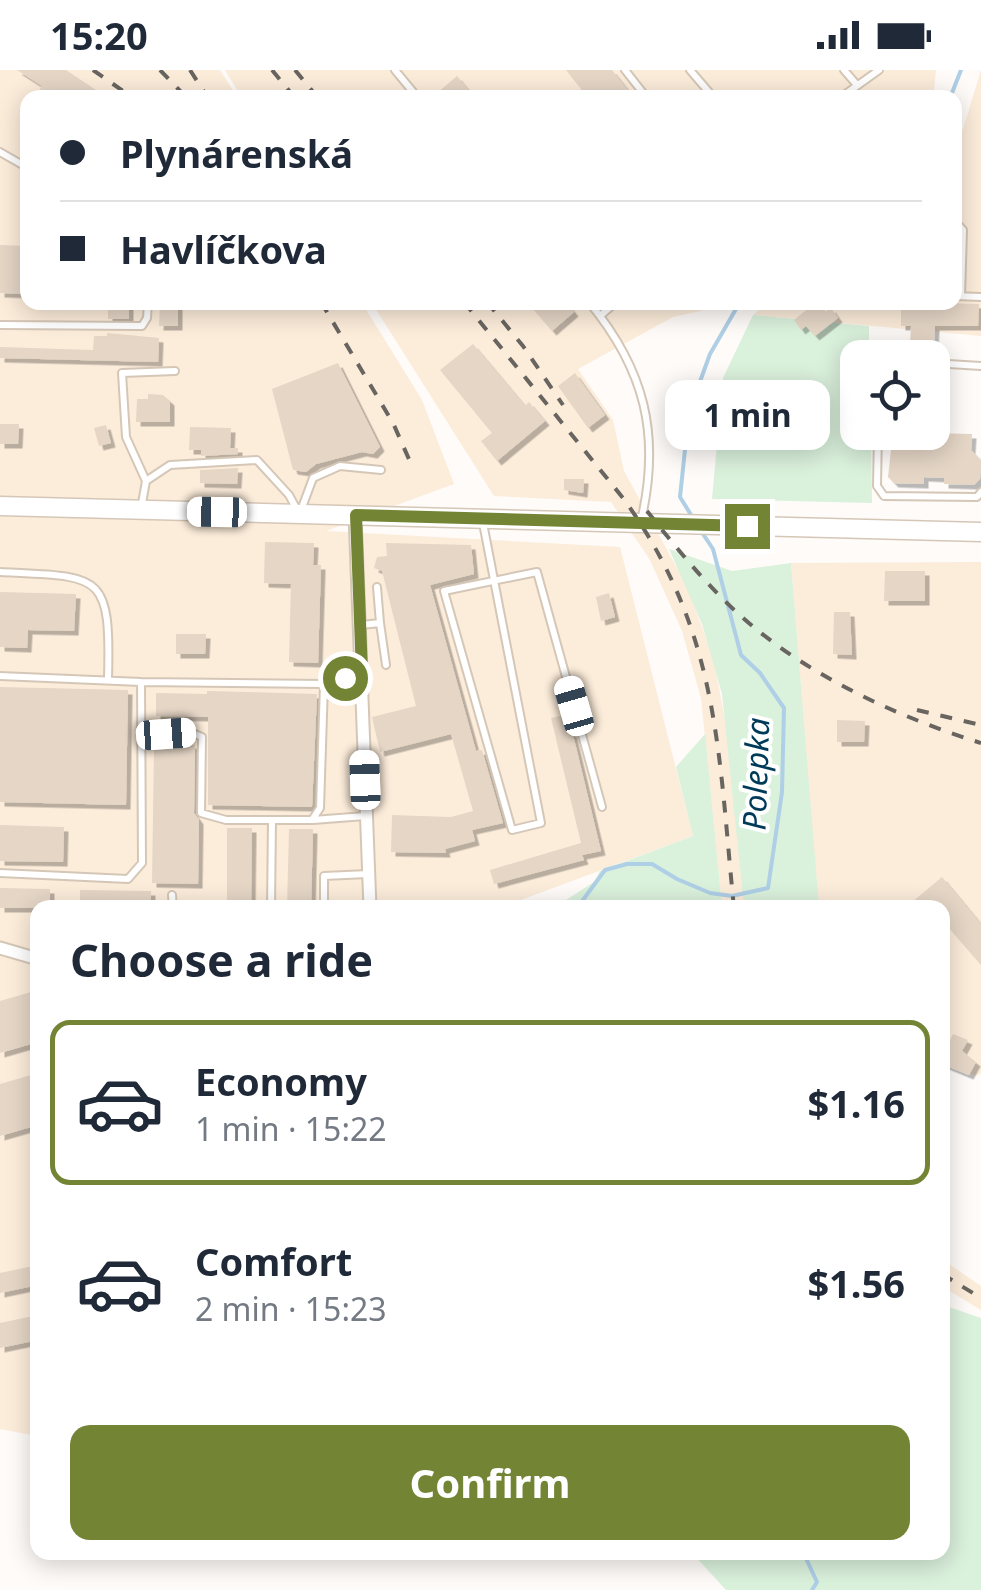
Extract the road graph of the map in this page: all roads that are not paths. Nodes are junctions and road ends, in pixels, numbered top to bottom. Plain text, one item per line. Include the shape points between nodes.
1 (395, 70) edge
2 (625, 70) edge
3 (690, 70) edge
4 (844, 70) edge
5 (879, 70) edge
6 (857, 85) junction
7 (411, 90) edge
8 (641, 90) edge
9 (707, 90) edge
10 (850, 90) edge
11 (148, 310) edge
12 (595, 310) edge
13 (607, 310) edge
14 (600, 316) junction
15 (0, 325) edge
16 (950, 364) edge
17 (981, 366) edge
18 (176, 372) dead end
19 (878, 450) edge
20 (381, 470) dead end
21 (146, 480) junction
22 (981, 492) edge
23 (0, 506) edge
24 (141, 510) junction
25 (299, 514) junction
26 (356, 515) junction
27 (483, 519) junction
28 (641, 522) junction
29 (981, 532) edge
30 (0, 572) edge
31 (494, 580) junction
32 (376, 587) dead end
33 (380, 623) junction
34 (360, 625) junction
35 (386, 665) dead end
36 (362, 674) junction
37 (0, 676) edge
38 (108, 679) junction
39 (141, 682) junction
40 (324, 684) junction
41 (142, 735) junction
42 (602, 807) dead end
43 (366, 816) junction
44 (272, 820) junction
45 (312, 820) junction
46 (0, 872) edge
47 (369, 874) junction
48 (172, 895) dead end
49 (172, 900) edge
50 (271, 900) edge
51 (324, 900) edge
52 (370, 900) edge
53 (0, 948) edge
54 (30, 956) edge

1 - 7 lane
2 - 8 lane
3 - 9 lane
4 - 6 lane
5 - 6 lane
6 - 10 lane
11 - 15 lane via 142,326
12 - 14 lane
13 - 14 lane
14 - 28 lane via 631,368 650,425
16 - 17 lane
18 - 21 lane via 122,372 126,438
19 - 22 lane via 877,486 884,496
20 - 25 lane via 340,466 313,478
21 - 24 lane
21 - 25 lane via 170,465 257,460
23 - 24 street
24 - 25 street
25 - 26 street
26 - 27 street
26 - 34 street
27 - 28 street
27 - 31 lane
28 - 29 street
30 - 38 lane via 89,582 108,610
31 - 31 lane via 444,592 512,830 541,824
31 - 42 lane via 536,572
32 - 33 lane
33 - 34 lane
33 - 35 lane
34 - 36 street
36 - 40 lane
36 - 43 street
37 - 38 lane
38 - 39 lane
39 - 40 lane
39 - 41 lane
40 - 45 lane via 320,808
41 - 44 lane via 190,732 202,738 202,813
41 - 46 lane via 142,863 128,879
43 - 45 lane
43 - 47 street
44 - 45 lane
44 - 50 lane
47 - 51 lane via 324,876
47 - 52 street
48 - 49 lane
53 - 54 street

